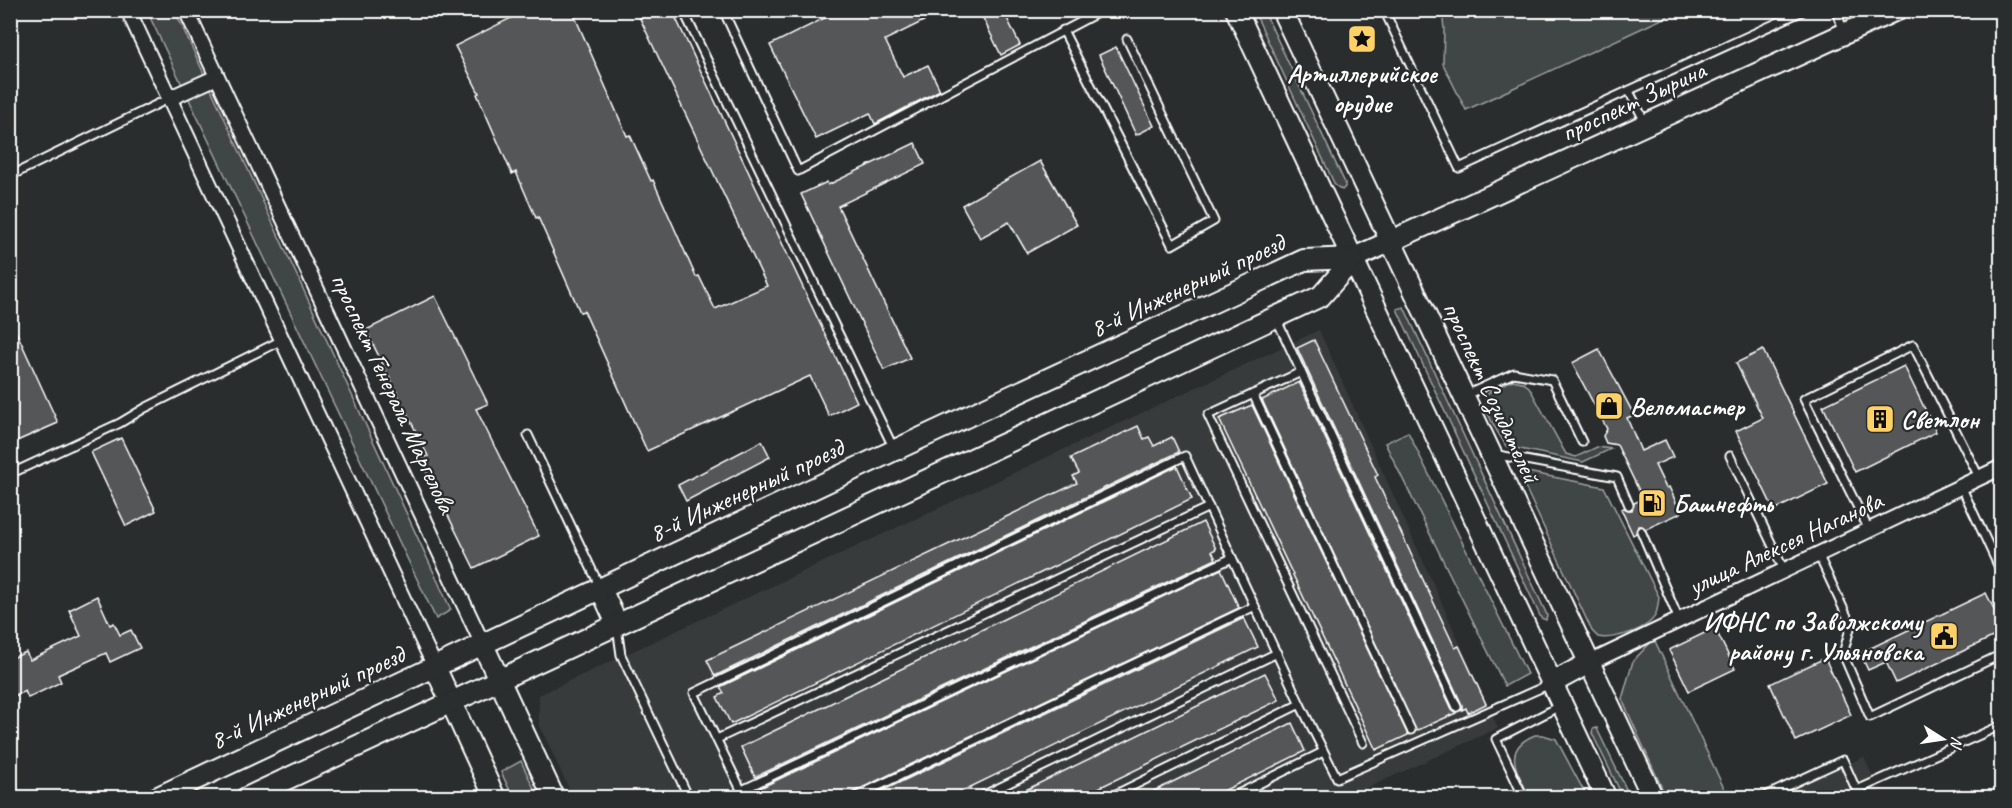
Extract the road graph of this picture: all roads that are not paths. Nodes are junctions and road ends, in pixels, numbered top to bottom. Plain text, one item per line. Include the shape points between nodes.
1 (128, 10) edge
2 (186, 10) edge
3 (683, 10) edge
4 (723, 10) edge
5 (1103, 10) edge
6 (1236, 10) edge
7 (1282, 10) edge
8 (1384, 10) edge
9 (1805, 10) edge
10 (1835, 10) edge
11 (1896, 10) edge
12 (1063, 30) junction
13 (1846, 34) junction
14 (1127, 39) dead end
15 (214, 71) junction
16 (1629, 91) junction
17 (170, 99) junction
18 (1647, 124) junction
19 (10, 176) edge
20 (1391, 241) junction
21 (1354, 258) junction
22 (1275, 317) junction
23 (282, 340) junction
24 (1301, 372) junction
25 (1253, 394) junction
26 (1464, 396) junction
27 (528, 435) dead end
28 (1582, 442) dead end
29 (895, 450) junction
30 (1491, 453) junction
31 (1730, 456) dead end
32 (2001, 467) edge
33 (11, 473) edge
34 (1979, 477) junction
35 (1961, 486) junction
36 (1629, 506) dead end
37 (1209, 507) junction
38 (1869, 530) junction
39 (1641, 531) dead end
40 (1818, 554) junction
41 (1232, 558) junction
42 (1784, 570) junction
43 (2001, 574) edge
44 (601, 589) junction
45 (1255, 606) junction
46 (1679, 620) junction
47 (617, 624) junction
48 (483, 645) junction
49 (1277, 653) junction
50 (2001, 654) edge
51 (1589, 663) junction
52 (435, 667) junction
53 (499, 680) junction
54 (1552, 683) junction
55 (451, 702) junction
56 (1300, 704) junction
57 (1563, 705) junction
58 (1457, 707) dead end
59 (2001, 725) edge
60 (1411, 729) dead end
61 (717, 740) junction
62 (1363, 744) dead end
63 (1323, 752) junction
64 (743, 794) edge
65 (1859, 794) edge
66 (156, 798) edge
67 (246, 798) edge
68 (495, 798) edge
69 (554, 798) edge
70 (689, 798) edge
71 (853, 798) edge
72 (978, 798) edge
73 (1108, 798) edge
74 (1230, 798) edge
75 (1524, 798) edge
76 (1606, 798) edge
77 (1653, 798) edge
78 (1761, 798) edge

1 - 17 street
2 - 15 street, проспект Генерала Маргелова
3 - 29 lane
4 - 12 lane via 798,171
5 - 12 lane
6 - 21 street
7 - 20 street, проспект Созидателей
8 - 16 lane via 1459,168
9 - 16 lane
10 - 13 lane
11 - 13 street, проспект Зырина
12 - 14 lane via 1172,245 1214,221
13 - 18 street, проспект Зырина
15 - 17 street
15 - 48 street, проспект Генерала Маргелова
16 - 18 lane
17 - 19 lane
17 - 23 street
18 - 20 street, проспект Зырина
20 - 21 street, проспект Зырина
20 - 26 street, проспект Созидателей
21 - 22 street via 1321,296
21 - 29 street, 8-й Инженерный проезд via 1304,260
21 - 54 street
22 - 24 lane
22 - 47 street
23 - 33 lane via 120,423
23 - 52 street
24 - 25 lane
24 - 58 lane
25 - 60 lane
25 - 62 lane via 1208,415
26 - 28 lane via 1514,372 1551,380
26 - 30 street, проспект Созидателей
27 - 44 lane
29 - 44 street, 8-й Инженерный проезд
30 - 36 lane via 1617,477
30 - 51 street, проспект Созидателей
31 - 42 lane
32 - 34 street, улица Алексея Наганова
34 - 35 street, улица Алексея Наганова
34 - 38 lane via 1914,345 1804,399
35 - 38 street, улица Алексея Наганова
35 - 43 lane
37 - 41 lane
37 - 61 lane
37 - 61 lane via 1185,456 694,693
38 - 40 street, улица Алексея Наганова
39 - 46 lane
40 - 42 street, улица Алексея Наганова
40 - 50 lane via 1851,625 1843,654 1870,717
41 - 45 lane
41 - 64 lane
42 - 46 street, улица Алексея Наганова
44 - 47 street
44 - 48 street, 8-й Инженерный проезд
45 - 49 lane
45 - 71 lane
46 - 51 street, улица Алексея Наганова
47 - 53 street
47 - 70 lane via 621,656
48 - 52 street, 8-й Инженерный проезд
48 - 53 street, проспект Генерала Маргелова
49 - 56 lane
49 - 72 lane
51 - 54 street
51 - 77 street, проспект Созидателей
52 - 55 street
52 - 66 street, 8-й Инженерный проезд
53 - 55 street
53 - 69 street, проспект Генерала Маргелова
54 - 57 street
54 - 63 lane via 1337,778
55 - 67 street
55 - 68 street
56 - 63 lane
56 - 73 lane
57 - 75 lane via 1496,740
57 - 76 street
59 - 65 lane
61 - 64 lane
63 - 74 lane
65 - 78 lane via 1843,760

